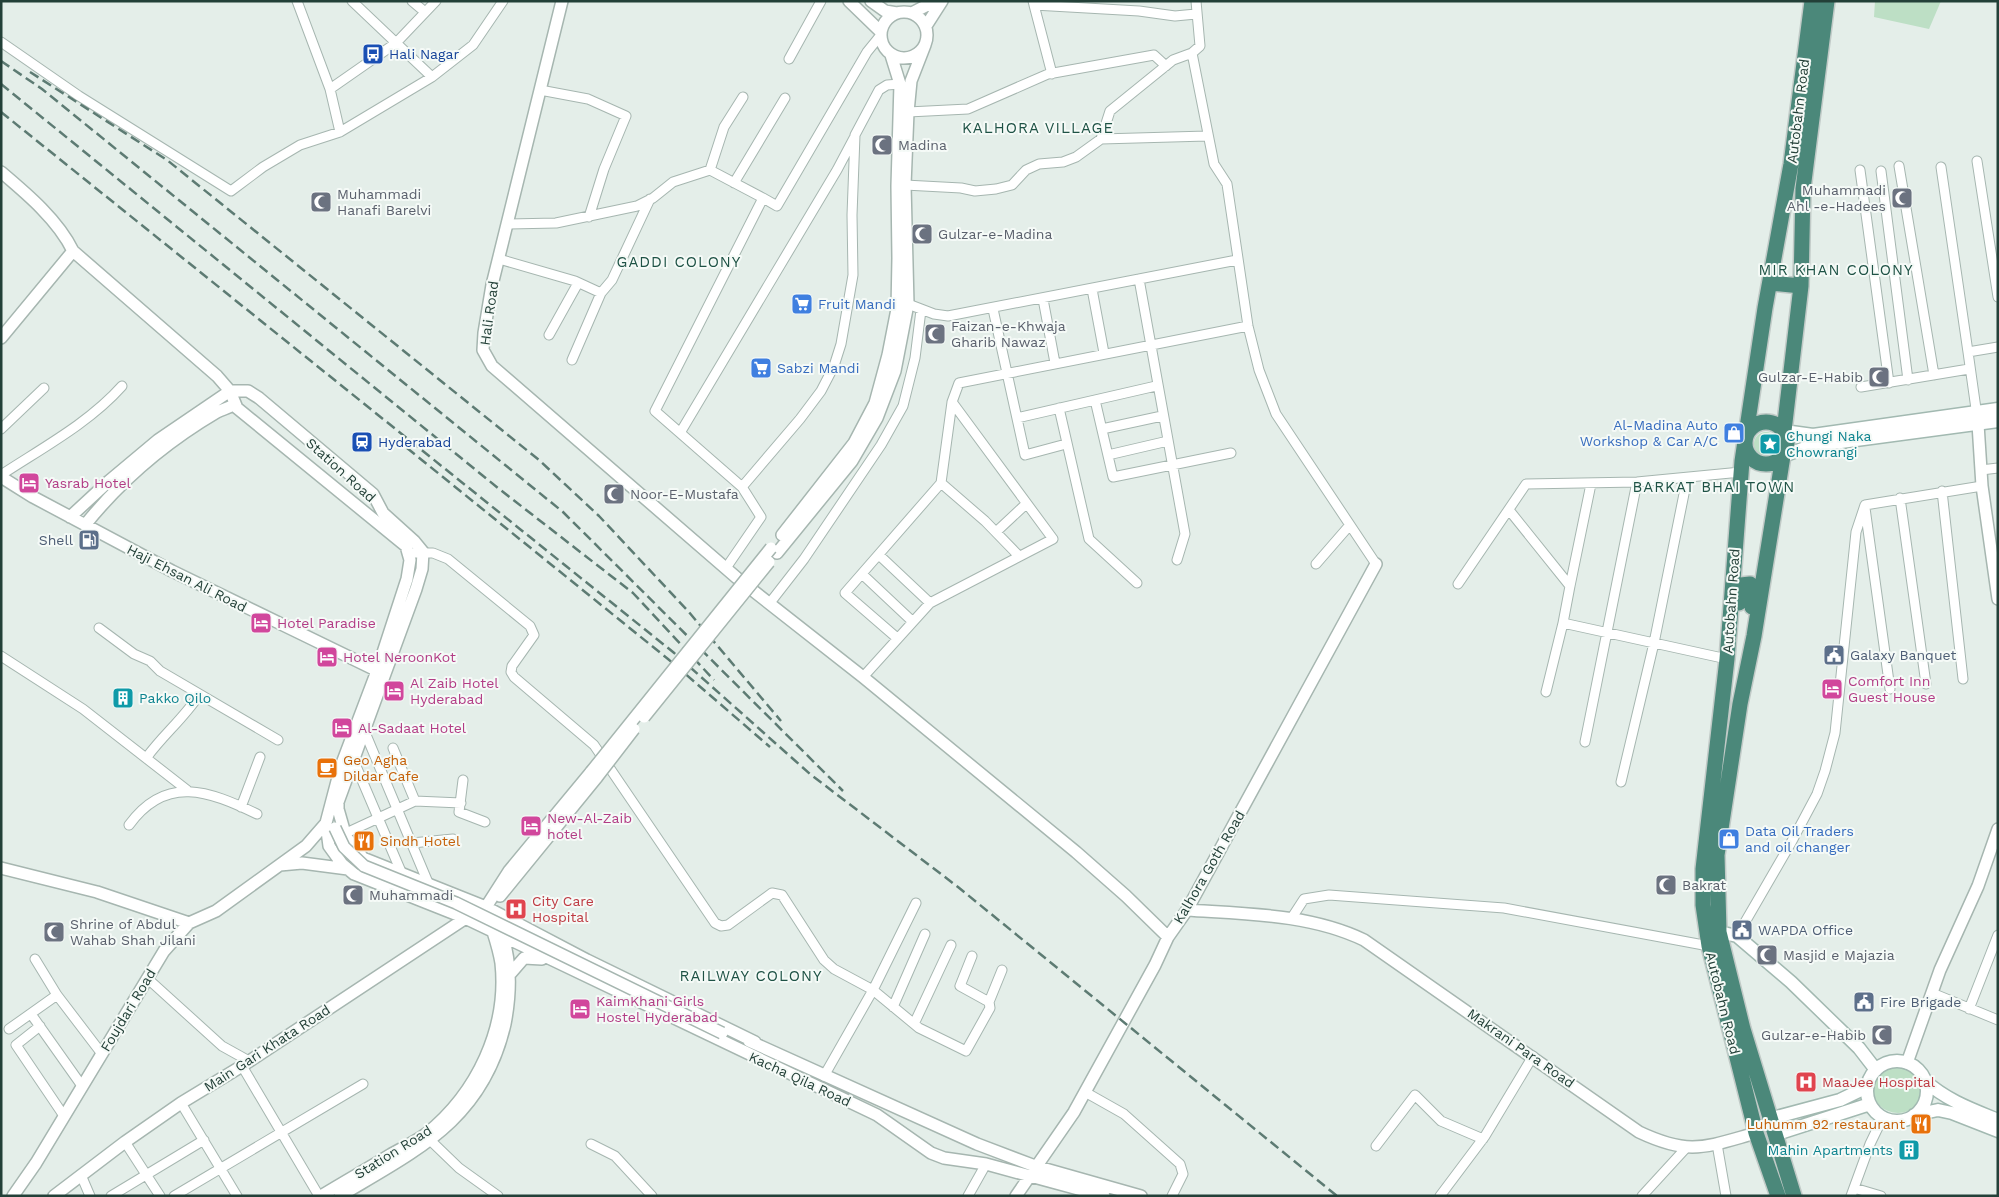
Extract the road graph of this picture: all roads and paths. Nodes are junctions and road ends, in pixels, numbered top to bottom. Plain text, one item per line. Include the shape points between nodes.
1 (297, 1) edge
2 (352, 1) edge
3 (412, 1) edge
4 (436, 1) edge
5 (503, 1) edge
6 (562, 1) edge
7 (821, 1) edge
8 (849, 1) edge
9 (871, 1) edge
10 (935, 1) edge
11 (942, 1) edge
12 (1196, 1) edge
13 (1812, 1) edge
14 (1827, 1) edge
15 (1034, 3) edge
16 (425, 12) junction
17 (897, 13) junction
18 (912, 13) junction
19 (1196, 14) junction
20 (926, 26) junction
21 (880, 34) junction
22 (1, 42) edge
23 (396, 42) junction
24 (926, 45) junction
25 (1192, 53) junction
26 (892, 55) junction
27 (789, 59) dead end
28 (1166, 66) junction
29 (1052, 74) junction
30 (432, 77) junction
31 (900, 84) junction
32 (330, 89) junction
33 (540, 90) junction
34 (743, 97) dead end
35 (785, 98) dead end
36 (908, 112) junction
37 (340, 132) junction
38 (855, 135) junction
39 (1207, 136) junction
40 (1101, 139) junction
41 (1977, 161) dead end
42 (1899, 166) dead end
43 (1941, 167) dead end
44 (710, 170) junction
45 (1860, 170) dead end
46 (1881, 171) dead end
47 (1, 172) edge
48 (734, 183) junction
49 (905, 185) junction
50 (763, 198) junction
51 (650, 199) junction
52 (589, 216) junction
53 (509, 224) junction
54 (73, 251) junction
55 (499, 259) junction
56 (1237, 260) junction
57 (1139, 279) junction
58 (578, 283) junction
59 (1771, 283) junction
60 (1801, 286) junction
61 (1092, 289) junction
62 (601, 294) junction
63 (1998, 297) edge
64 (1043, 299) junction
65 (908, 304) junction
66 (993, 309) junction
67 (921, 310) junction
68 (1248, 326) junction
69 (549, 335) dead end
70 (1, 338) edge
71 (1150, 344) junction
72 (1998, 347) edge
73 (1968, 352) junction
74 (1104, 353) junction
75 (572, 360) dead end
76 (1055, 363) junction
77 (1969, 370) junction
78 (1007, 373) junction
79 (1934, 375) junction
80 (1908, 380) junction
81 (1889, 383) junction
82 (122, 386) dead end
83 (1156, 386) junction
84 (1861, 387) dead end
85 (44, 388) dead end
86 (230, 392) junction
87 (1095, 400) junction
88 (952, 402) junction
89 (235, 404) junction
90 (1059, 408) junction
91 (1998, 409) edge
92 (1162, 416) junction
93 (1017, 418) junction
94 (1977, 418) junction
95 (1998, 421) edge
96 (1, 429) edge
97 (1102, 429) junction
98 (1784, 430) junction
99 (680, 433) junction
100 (1745, 440) junction
101 (1168, 441) junction
102 (1066, 444) junction
103 (1231, 454) dead end
104 (1108, 455) junction
105 (1783, 456) junction
106 (1172, 465) junction
107 (1998, 468) edge
108 (1981, 470) junction
109 (1741, 472) junction
110 (1, 476) edge
111 (1687, 479) junction
112 (1637, 482) junction
113 (941, 484) junction
114 (1592, 484) junction
115 (1982, 486) junction
116 (742, 487) junction
117 (1942, 491) junction
118 (1900, 498) junction
119 (1026, 504) junction
120 (1865, 505) junction
121 (1509, 510) junction
122 (70, 518) junction
123 (85, 525) junction
124 (1349, 526) junction
125 (996, 532) junction
126 (774, 550) junction
127 (410, 552) junction
128 (423, 552) junction
129 (879, 555) junction
130 (1019, 556) junction
131 (1177, 560) dead end
132 (1316, 564) dead end
133 (1376, 564) joint
134 (726, 568) junction
135 (862, 574) junction
136 (1137, 583) dead end
137 (1458, 584) dead end
138 (1570, 586) junction
139 (1998, 599) edge
140 (930, 603) junction
141 (769, 604) junction
142 (912, 621) junction
143 (1563, 622) junction
144 (99, 628) dead end
145 (1607, 632) junction
146 (1728, 634) junction
147 (1754, 636) junction
148 (897, 638) junction
149 (1654, 643) junction
150 (1, 656) edge
151 (1727, 659) junction
152 (382, 673) junction
153 (863, 677) junction
154 (1963, 679) dead end
155 (1926, 684) dead end
156 (1890, 689) dead end
157 (1546, 692) dead end
158 (199, 695) junction
159 (364, 730) junction
160 (278, 740) dead end
161 (1585, 742) dead end
162 (393, 748) dead end
163 (147, 757) junction
164 (260, 757) dead end
165 (353, 759) junction
166 (463, 780) dead end
167 (1621, 782) dead end
168 (187, 790) junction
169 (335, 801) junction
170 (415, 801) junction
171 (461, 802) junction
172 (241, 807) junction
173 (397, 809) junction
174 (257, 814) dead end
175 (378, 818) junction
176 (485, 822) dead end
177 (129, 825) dead end
178 (335, 825) junction
179 (1998, 830) edge
180 (453, 839) dead end
181 (412, 842) junction
182 (280, 865) junction
183 (1, 868) edge
184 (348, 870) junction
185 (402, 874) junction
186 (429, 885) junction
187 (916, 903) dead end
188 (490, 910) junction
189 (1187, 910) junction
190 (465, 918) junction
191 (1291, 919) junction
192 (189, 923) junction
193 (1719, 932) junction
194 (498, 934) junction
195 (925, 934) dead end
196 (1998, 934) edge
197 (1736, 936) junction
198 (1168, 937) junction
199 (951, 945) dead end
200 (1709, 946) junction
201 (972, 956) dead end
202 (35, 959) dead end
203 (560, 965) junction
204 (1002, 970) dead end
205 (511, 973) junction
206 (147, 978) junction
207 (873, 990) junction
208 (1932, 993) junction
209 (57, 995) junction
210 (989, 1002) junction
211 (893, 1007) junction
212 (1969, 1009) junction
213 (31, 1014) junction
214 (1997, 1018) edge
215 (914, 1024) junction
216 (40, 1026) junction
217 (9, 1029) dead end
218 (727, 1036) junction
219 (755, 1042) junction
220 (102, 1054) junction
221 (752, 1056) junction
222 (1533, 1056) junction
223 (1907, 1063) junction
224 (246, 1064) junction
225 (1876, 1070) junction
226 (824, 1076) junction
227 (1924, 1080) junction
228 (363, 1084) dead end
229 (82, 1086) junction
230 (1867, 1087) junction
231 (1084, 1092) junction
232 (181, 1103) junction
233 (1870, 1104) junction
234 (1914, 1115) junction
235 (64, 1116) junction
236 (1882, 1118) junction
237 (1769, 1119) junction
238 (1998, 1120) edge
239 (1998, 1131) edge
240 (282, 1132) junction
241 (1756, 1133) junction
242 (1774, 1134) junction
243 (1483, 1139) junction
244 (204, 1140) junction
245 (431, 1141) junction
246 (125, 1142) junction
247 (591, 1144) dead end
248 (977, 1144) junction
249 (1717, 1144) junction
250 (1376, 1146) dead end
251 (1686, 1148) junction
252 (972, 1161) junction
253 (986, 1164) junction
254 (221, 1169) junction
255 (1032, 1171) junction
256 (146, 1174) junction
257 (81, 1175) junction
258 (1852, 1192) edge
259 (13, 1196) edge
260 (54, 1196) edge
261 (90, 1196) edge
262 (111, 1196) edge
263 (160, 1196) edge
264 (174, 1196) edge
265 (237, 1196) edge
266 (320, 1196) edge
267 (340, 1196) edge
268 (498, 1196) edge
269 (652, 1196) edge
270 (968, 1196) edge
271 (1016, 1196) edge
272 (1104, 1196) edge
273 (1142, 1196) edge
274 (1172, 1196) edge
275 (1440, 1196) edge
276 (1642, 1196) edge
277 (1726, 1196) edge
278 (1778, 1196) edge
279 (1794, 1196) edge
280 (1881, 1196) edge

1 - 32 street
2 - 23 street
3 - 16 street
4 - 16 street
5 - 30 street via 474,45
6 - 33 street, Hali Road
7 - 27 street
8 - 21 street
9 - 17 street via 885,11
10 - 18 street
11 - 20 street
12 - 19 street
13 - 59 highway, Autobahn Road via 1792,164
14 - 60 highway, Autobahn Road via 1802,189
15 - 19 street via 1176,16
15 - 29 street
16 - 23 street
17 - 18 street
17 - 21 street via 885,22
18 - 20 street
19 - 25 street via 1200,46
20 - 24 street
21 - 26 street via 886,50
21 - 50 street via 777,206
22 - 37 street via 79,96 231,191 300,145
23 - 30 street
23 - 32 street
24 - 26 street via 921,52 907,59
24 - 36 street via 911,81
25 - 28 street
25 - 39 street
26 - 31 street
28 - 29 street via 1154,55
28 - 40 street via 1110,111
29 - 36 street via 968,109
30 - 37 street
31 - 38 street via 886,85 879,90
31 - 126 street via 897,309 888,355 875,403 854,443
32 - 37 street
33 - 52 street via 588,99 626,116
33 - 53 street, Hali Road
34 - 44 street via 724,127
35 - 48 street
36 - 49 street
38 - 99 street
38 - 116 street via 853,275 841,344 821,391
39 - 40 street
39 - 56 street via 1214,164 1227,184
40 - 49 street via 1076,157 1039,164 1026,170 1012,185 975,191
41 - 63 street
42 - 79 street
43 - 73 street
44 - 48 street
44 - 51 street via 673,182
45 - 81 street
46 - 80 street
47 - 54 street via 40,208 67,239
48 - 50 street
49 - 65 street
50 - 99 street via 655,411
51 - 52 street via 637,206
51 - 62 street via 612,280
52 - 53 street via 556,223
53 - 55 street, Hali Road
54 - 70 street
54 - 86 street via 218,376
55 - 58 street
55 - 134 street, Hali Road via 484,332 483,350 492,366
56 - 57 street
56 - 68 street
57 - 61 street
57 - 71 street
58 - 62 street
58 - 69 street
59 - 60 highway
59 - 100 highway, Autobahn Road
60 - 98 highway, Autobahn Road
61 - 64 street
61 - 74 street
62 - 75 street
64 - 66 street
64 - 76 street
65 - 67 street
65 - 126 street via 895,371 877,418 852,461
66 - 67 street via 948,316
66 - 78 street
67 - 141 street via 915,358 903,406 881,445 804,559
68 - 71 street
68 - 124 street via 1259,370 1276,414
71 - 74 street
71 - 83 street
72 - 73 street
73 - 77 street
74 - 76 street
76 - 78 street
77 - 79 street
77 - 94 street
78 - 88 street via 960,383
78 - 93 street
79 - 80 street
80 - 81 street
81 - 84 street
82 - 110 street via 76,425
83 - 87 street
83 - 92 street
85 - 96 street
86 - 89 street
86 - 122 street via 158,440
86 - 128 street, Station Road via 248,391 259,398 373,494 383,514
87 - 90 street
87 - 97 street
88 - 113 street
88 - 119 street
89 - 123 street via 214,414 144,464 114,490
89 - 127 street, Station Road
90 - 93 street
90 - 102 street
91 - 94 main road
92 - 97 street
92 - 101 street
93 - 102 street via 1026,454
94 - 95 main road
94 - 98 main road via 1813,435
94 - 105 main road via 1811,446
94 - 108 street
97 - 104 street
98 - 100 highway via 1764,422 1751,428
98 - 105 highway via 1787,446
99 - 116 street
100 - 105 highway via 1748,454 1758,463 1772,464
100 - 109 highway, Autobahn Road
101 - 104 street
101 - 106 street
102 - 136 street via 1089,540
103 - 106 street
104 - 106 street via 1113,477
105 - 147 highway, Autobahn Road
106 - 131 street via 1185,534
107 - 108 street
108 - 115 street
109 - 111 street
109 - 146 highway, Autobahn Road
110 - 122 street, Haji Ehsan Ali Road
111 - 112 street
111 - 149 street
112 - 114 street
112 - 145 street
113 - 125 street
113 - 129 street
114 - 121 street via 1526,484
114 - 138 street
115 - 117 street
115 - 139 street
116 - 134 street via 761,517
117 - 118 street
117 - 154 street
118 - 120 street
118 - 155 street
119 - 125 street
119 - 130 street via 1053,539
120 - 156 street
120 - 197 street via 1856,532 1835,733 1825,771 1817,794 1792,841
121 - 137 street
121 - 138 street
122 - 123 street, Haji Ehsan Ali Road
123 - 152 street, Haji Ehsan Ali Road
124 - 132 street
124 - 133 street
125 - 130 street
126 - 188 street, bridge
127 - 128 street
127 - 152 street via 407,579
128 - 152 street via 420,575
128 - 207 street via 448,559 530,626 534,636 511,672 594,745 716,923 728,925 772,894 782,895 824,960
129 - 135 street
129 - 140 street
130 - 140 street
133 - 189 street, Kalhora Goth Road
134 - 141 street, Hali Road
135 - 142 street
135 - 148 street via 845,593
138 - 143 street
140 - 142 street
141 - 153 street, Hali Road
142 - 148 street
143 - 145 street
143 - 157 street
144 - 158 street
145 - 149 street
145 - 161 street
146 - 147 highway via 1738,616 1743,583 1750,584 1753,591
146 - 151 highway, Autobahn Road
147 - 193 highway, Autobahn Road via 1717,855
148 - 153 street
149 - 151 street
149 - 167 street
150 - 163 street via 83,709
151 - 200 highway, Autobahn Road via 1703,869 1703,905
152 - 159 street
152 - 169 street via 341,766
153 - 198 street, Hali Road via 1076,852
158 - 160 street
158 - 163 street via 187,714
159 - 165 street
159 - 173 street
162 - 170 street
163 - 168 street
164 - 172 street
165 - 169 street
165 - 175 street
166 - 171 street
168 - 172 street via 216,796
168 - 177 street via 155,800 138,812
169 - 178 street
169 - 178 street via 338,809
170 - 171 street
170 - 173 street
171 - 176 street via 459,812
172 - 174 street
173 - 175 street
173 - 181 street
175 - 178 street
175 - 185 street
178 - 182 street, Foujdari Road
178 - 184 street via 329,846
178 - 185 street via 363,858
178 - 218 street, bridge via 344,847 364,866 456,904
179 - 208 street
180 - 181 street
181 - 186 street
182 - 184 street via 302,863
182 - 192 street, Foujdari Road via 216,911
183 - 192 street via 97,892
184 - 190 street
185 - 186 street
186 - 188 street
187 - 207 street
188 - 190 street, Main Gari Khata Road
188 - 194 street, Station Road
188 - 219 street, Kacha Qila Road
189 - 191 street, Makrani Para Road
189 - 198 street, Kalhora Goth Road
190 - 194 street
190 - 224 street, Main Gari Khata Road
191 - 200 street via 1304,899 1329,895 1504,908
191 - 222 street, Makrani Para Road via 1336,928 1364,940
192 - 206 street, Foujdari Road via 164,951
193 - 197 main road
193 - 237 highway, Autobahn Road
194 - 203 street, Kacha Qila Road
194 - 205 street, Station Road
194 - 266 street, Station Road via 501,971 499,1017 486,1056 470,1086 422,1137
195 - 211 street
196 - 212 street
197 - 225 main road via 1797,988 1859,1048
198 - 231 street, Kalhora Goth Road
199 - 215 street
200 - 241 highway, Autobahn Road
201 - 210 street via 960,986
202 - 209 street
203 - 205 street via 526,957
203 - 221 street, Kacha Qila Road
204 - 210 street
205 - 245 street, Station Road via 507,1013 496,1056 468,1105
206 - 220 street, Foujdari Road
206 - 224 street
207 - 211 street
207 - 226 street
208 - 212 street
208 - 223 street
209 - 213 street
209 - 220 street
210 - 215 street via 990,1008 966,1051
211 - 215 street
212 - 214 street
213 - 216 street
213 - 217 street
216 - 229 street
216 - 235 street via 16,1045
218 - 219 street
218 - 221 street
219 - 226 street, Kacha Qila Road
220 - 229 street, Foujdari Road
221 - 252 street, Kacha Qila Road via 877,1115 931,1154
222 - 243 street
222 - 251 street, Makrani Para Road via 1639,1132 1660,1142
223 - 225 main road via 1890,1062
223 - 227 main road
224 - 232 street, Main Gari Khata Road
224 - 240 street
225 - 230 main road
226 - 248 street, Kacha Qila Road
227 - 234 main road via 1925,1099
227 - 238 main road via 1953,1102
228 - 240 street
229 - 235 street, Foujdari Road
230 - 233 main road
230 - 237 main road via 1840,1100
231 - 255 street, Kalhora Goth Road via 1074,1112
231 - 274 street via 1124,1114 1180,1164 1183,1174
232 - 244 street
232 - 246 street, Main Gari Khata Road
233 - 236 main road
233 - 242 main road
234 - 236 main road via 1899,1121
234 - 239 main road via 1945,1111
235 - 259 street, Foujdari Road
236 - 258 street
237 - 242 highway, Autobahn Road
240 - 254 street
240 - 266 street
241 - 249 street, Makrani Para Road
241 - 278 highway, Autobahn Road
242 - 279 highway, Autobahn Road
243 - 250 street via 1441,1120 1415,1095
243 - 275 street
244 - 254 street
244 - 256 street
245 - 267 street, Station Road
245 - 268 street via 459,1168
246 - 256 street
246 - 257 street, Main Gari Khata Road
247 - 269 street via 615,1156
248 - 252 street via 967,1150
248 - 255 street, Kacha Qila Road
249 - 251 street, Makrani Para Road
249 - 277 street
251 - 276 street
252 - 253 street, Kacha Qila Road
253 - 255 street, Kacha Qila Road
253 - 270 street
254 - 264 street
254 - 265 street
255 - 271 street, Kalhora Goth Road
255 - 272 street, Kacha Qila Road
255 - 273 street, Kacha Qila Road
256 - 262 street
256 - 263 street
257 - 260 street, Main Gari Khata Road
257 - 261 street
258 - 280 street

